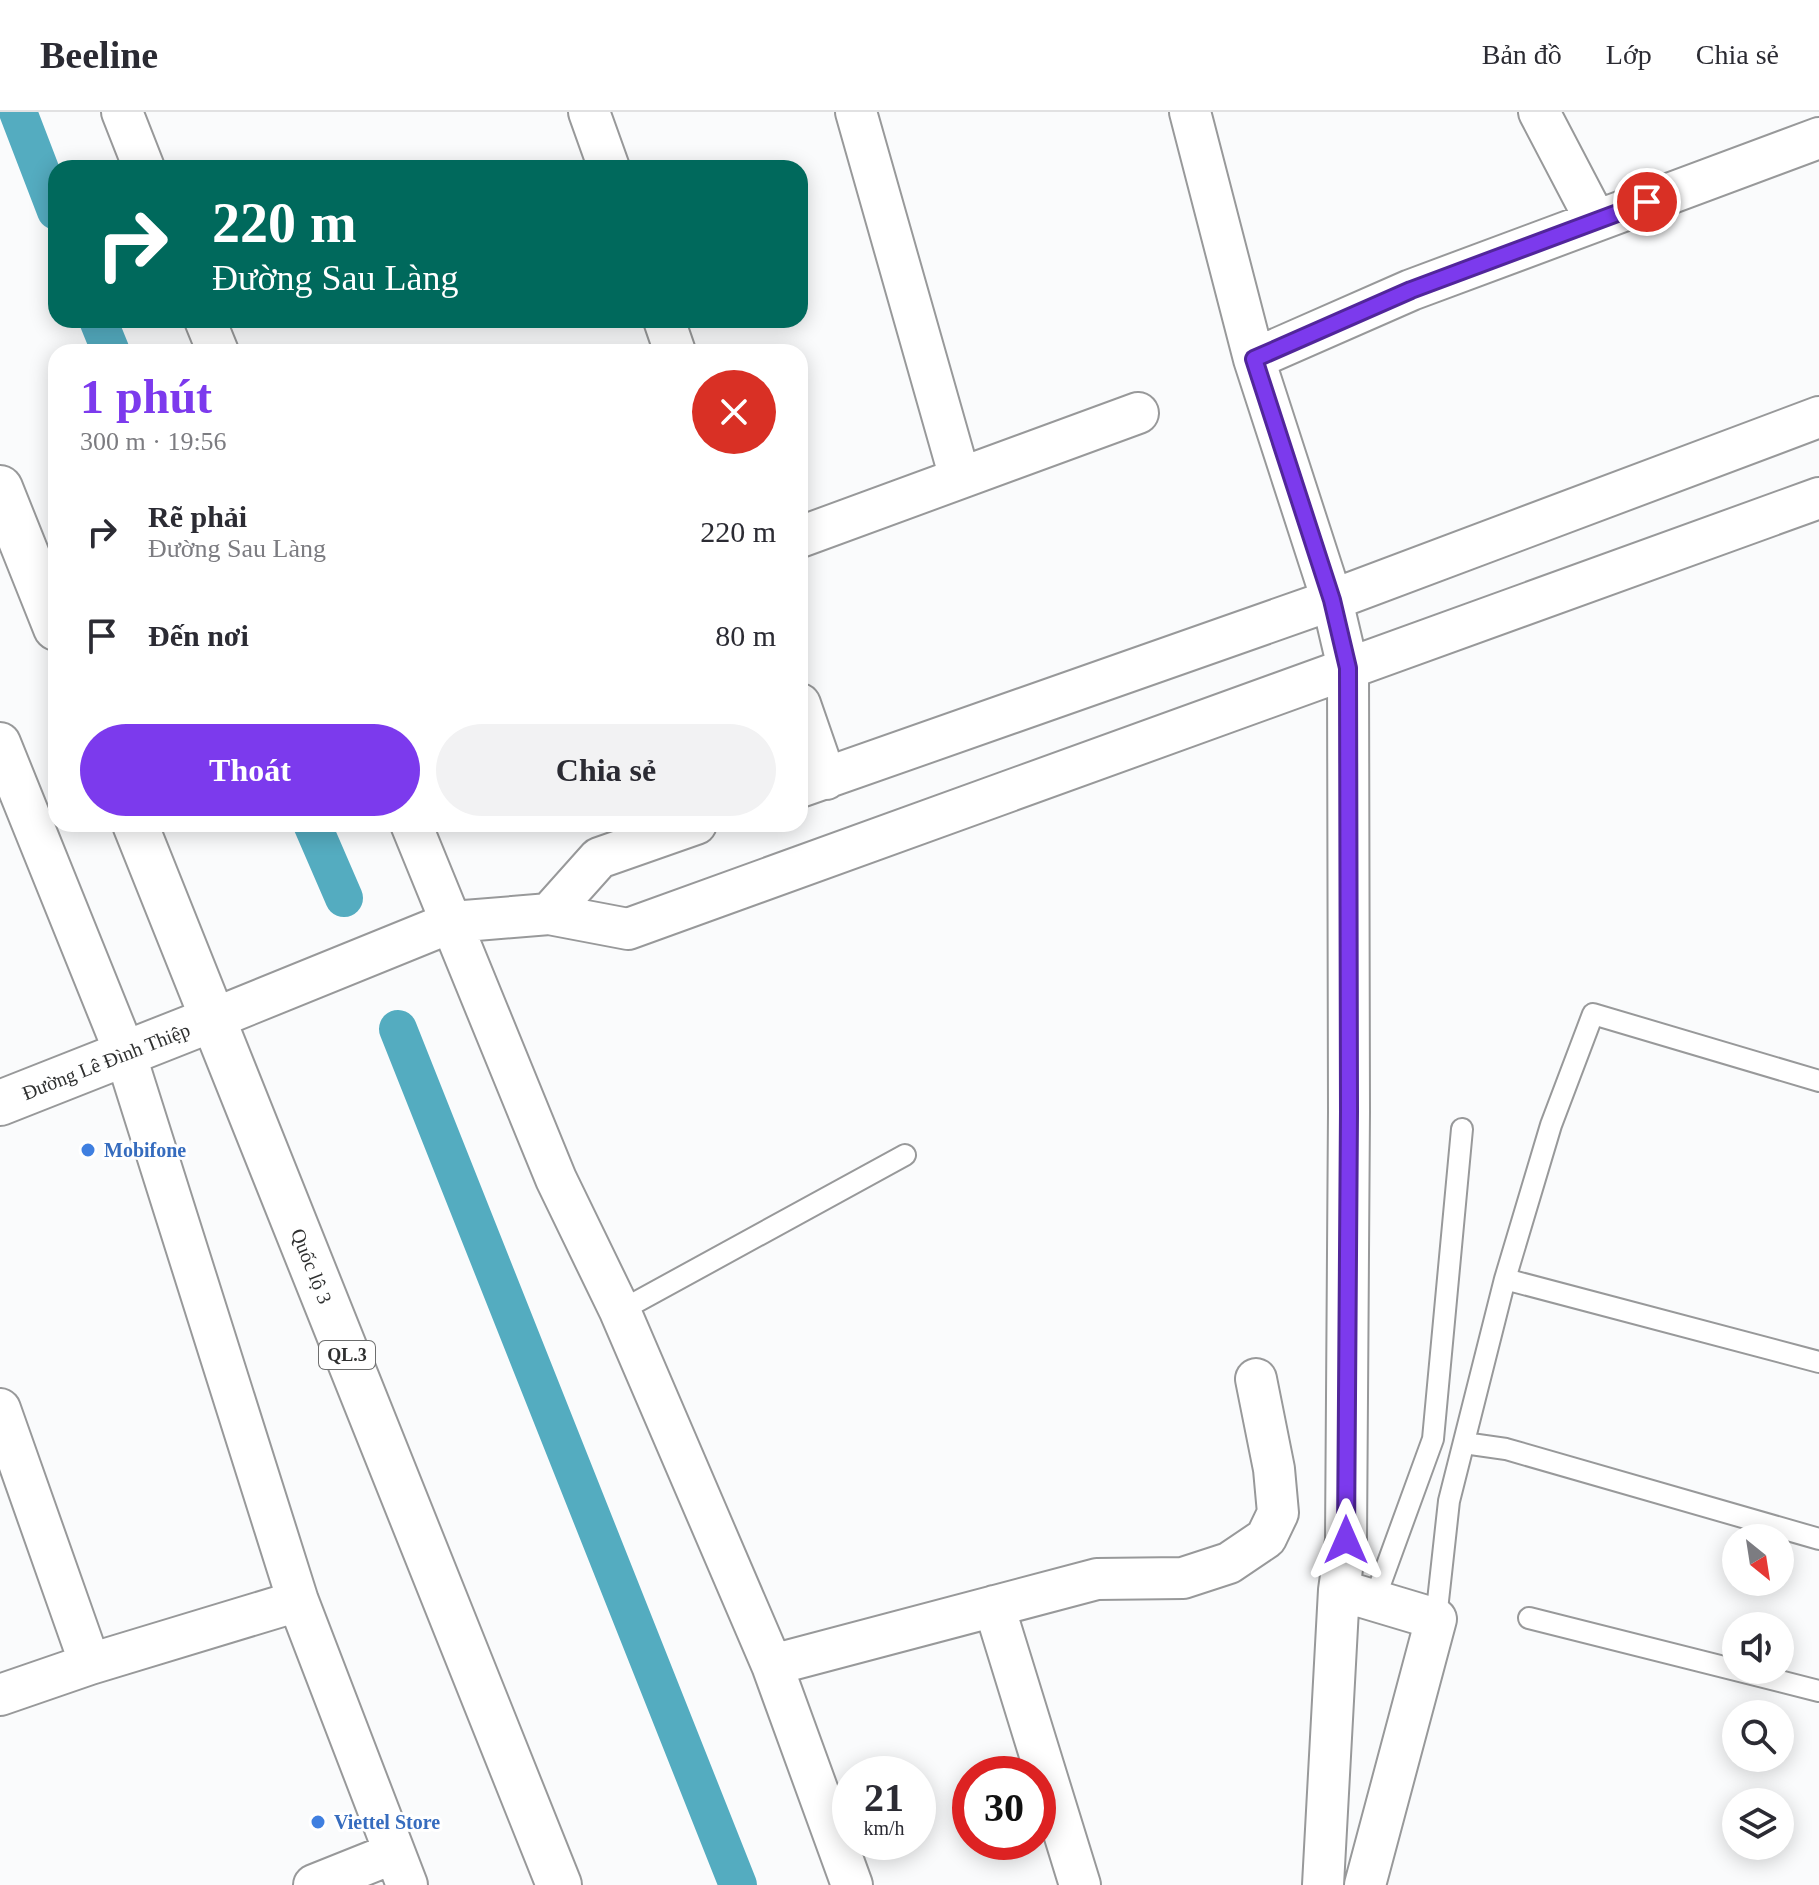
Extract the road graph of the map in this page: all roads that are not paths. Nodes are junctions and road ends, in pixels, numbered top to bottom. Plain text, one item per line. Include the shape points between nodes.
1 (122, 112) edge
2 (589, 112) edge
3 (856, 112) edge
4 (1190, 112) edge
5 (1539, 112) edge
6 (1819, 138) edge
7 (141, 160) edge
8 (606, 160) edge
9 (1596, 221) junction
10 (1254, 359) junction
11 (1138, 413) dead end
12 (1819, 417) edge
13 (960, 478) junction
14 (0, 488) edge
15 (1819, 498) edge
16 (808, 534) edge
17 (1332, 600) junction
18 (48, 608) edge
19 (1348, 668) junction
20 (0, 743) edge
21 (808, 753) edge
22 (813, 783) edge
23 (138, 832) edge
24 (414, 832) edge
25 (673, 832) edge
26 (549, 914) junction
27 (452, 922) junction
28 (213, 1019) junction
29 (125, 1053) junction
30 (1819, 1081) edge
31 (0, 1103) edge
32 (1462, 1129) dead end
33 (905, 1155) dead end
34 (1505, 1279) junction
35 (620, 1311) junction
36 (1819, 1362) edge
37 (1256, 1379) dead end
38 (0, 1409) edge
39 (1464, 1443) junction
40 (1819, 1539) edge
41 (1356, 1596) junction
42 (298, 1601) junction
43 (994, 1606) junction
44 (1529, 1618) dead end
45 (1436, 1619) junction
46 (90, 1664) junction
47 (772, 1665) junction
48 (1819, 1691) edge
49 (0, 1695) edge
50 (400, 1869) edge
51 (314, 1885) edge
52 (559, 1885) edge
53 (852, 1885) edge
54 (1080, 1885) edge
55 (1323, 1885) edge
56 (1365, 1885) edge

1 - 7 street
2 - 8 street
3 - 13 street
4 - 10 street
5 - 9 street
6 - 9 street
9 - 10 street via 1411,290
10 - 17 street
11 - 13 street
12 - 17 street
13 - 16 street
14 - 18 main road
15 - 19 street
17 - 19 street
17 - 22 street
19 - 26 street via 628,929
19 - 41 street via 1346,1524
20 - 29 street
21 - 22 street
23 - 28 main road, Quốc lộ 3 / QL.3
24 - 27 street
25 - 26 street via 599,858
26 - 27 street
27 - 28 street
27 - 35 street via 556,1179
28 - 29 main road, Đường Lê Đình Thiệp
28 - 52 main road, Quốc lộ 3 / QL.3
29 - 31 main road, Đường Lê Đình Thiệp
29 - 42 street
30 - 34 lane via 1593,1014 1551,1125
32 - 41 lane via 1433,1439
33 - 35 lane
34 - 36 lane
34 - 39 lane
35 - 47 street
37 - 43 street via 1278,1513 1266,1538 1229,1563 1183,1578 1097,1579
38 - 46 street
39 - 40 lane via 1506,1449
39 - 45 lane via 1449,1501
41 - 45 street
41 - 55 street
42 - 46 street
42 - 50 street
43 - 47 street
43 - 54 street
44 - 48 lane
45 - 56 street
46 - 49 street
47 - 53 street
50 - 51 street

